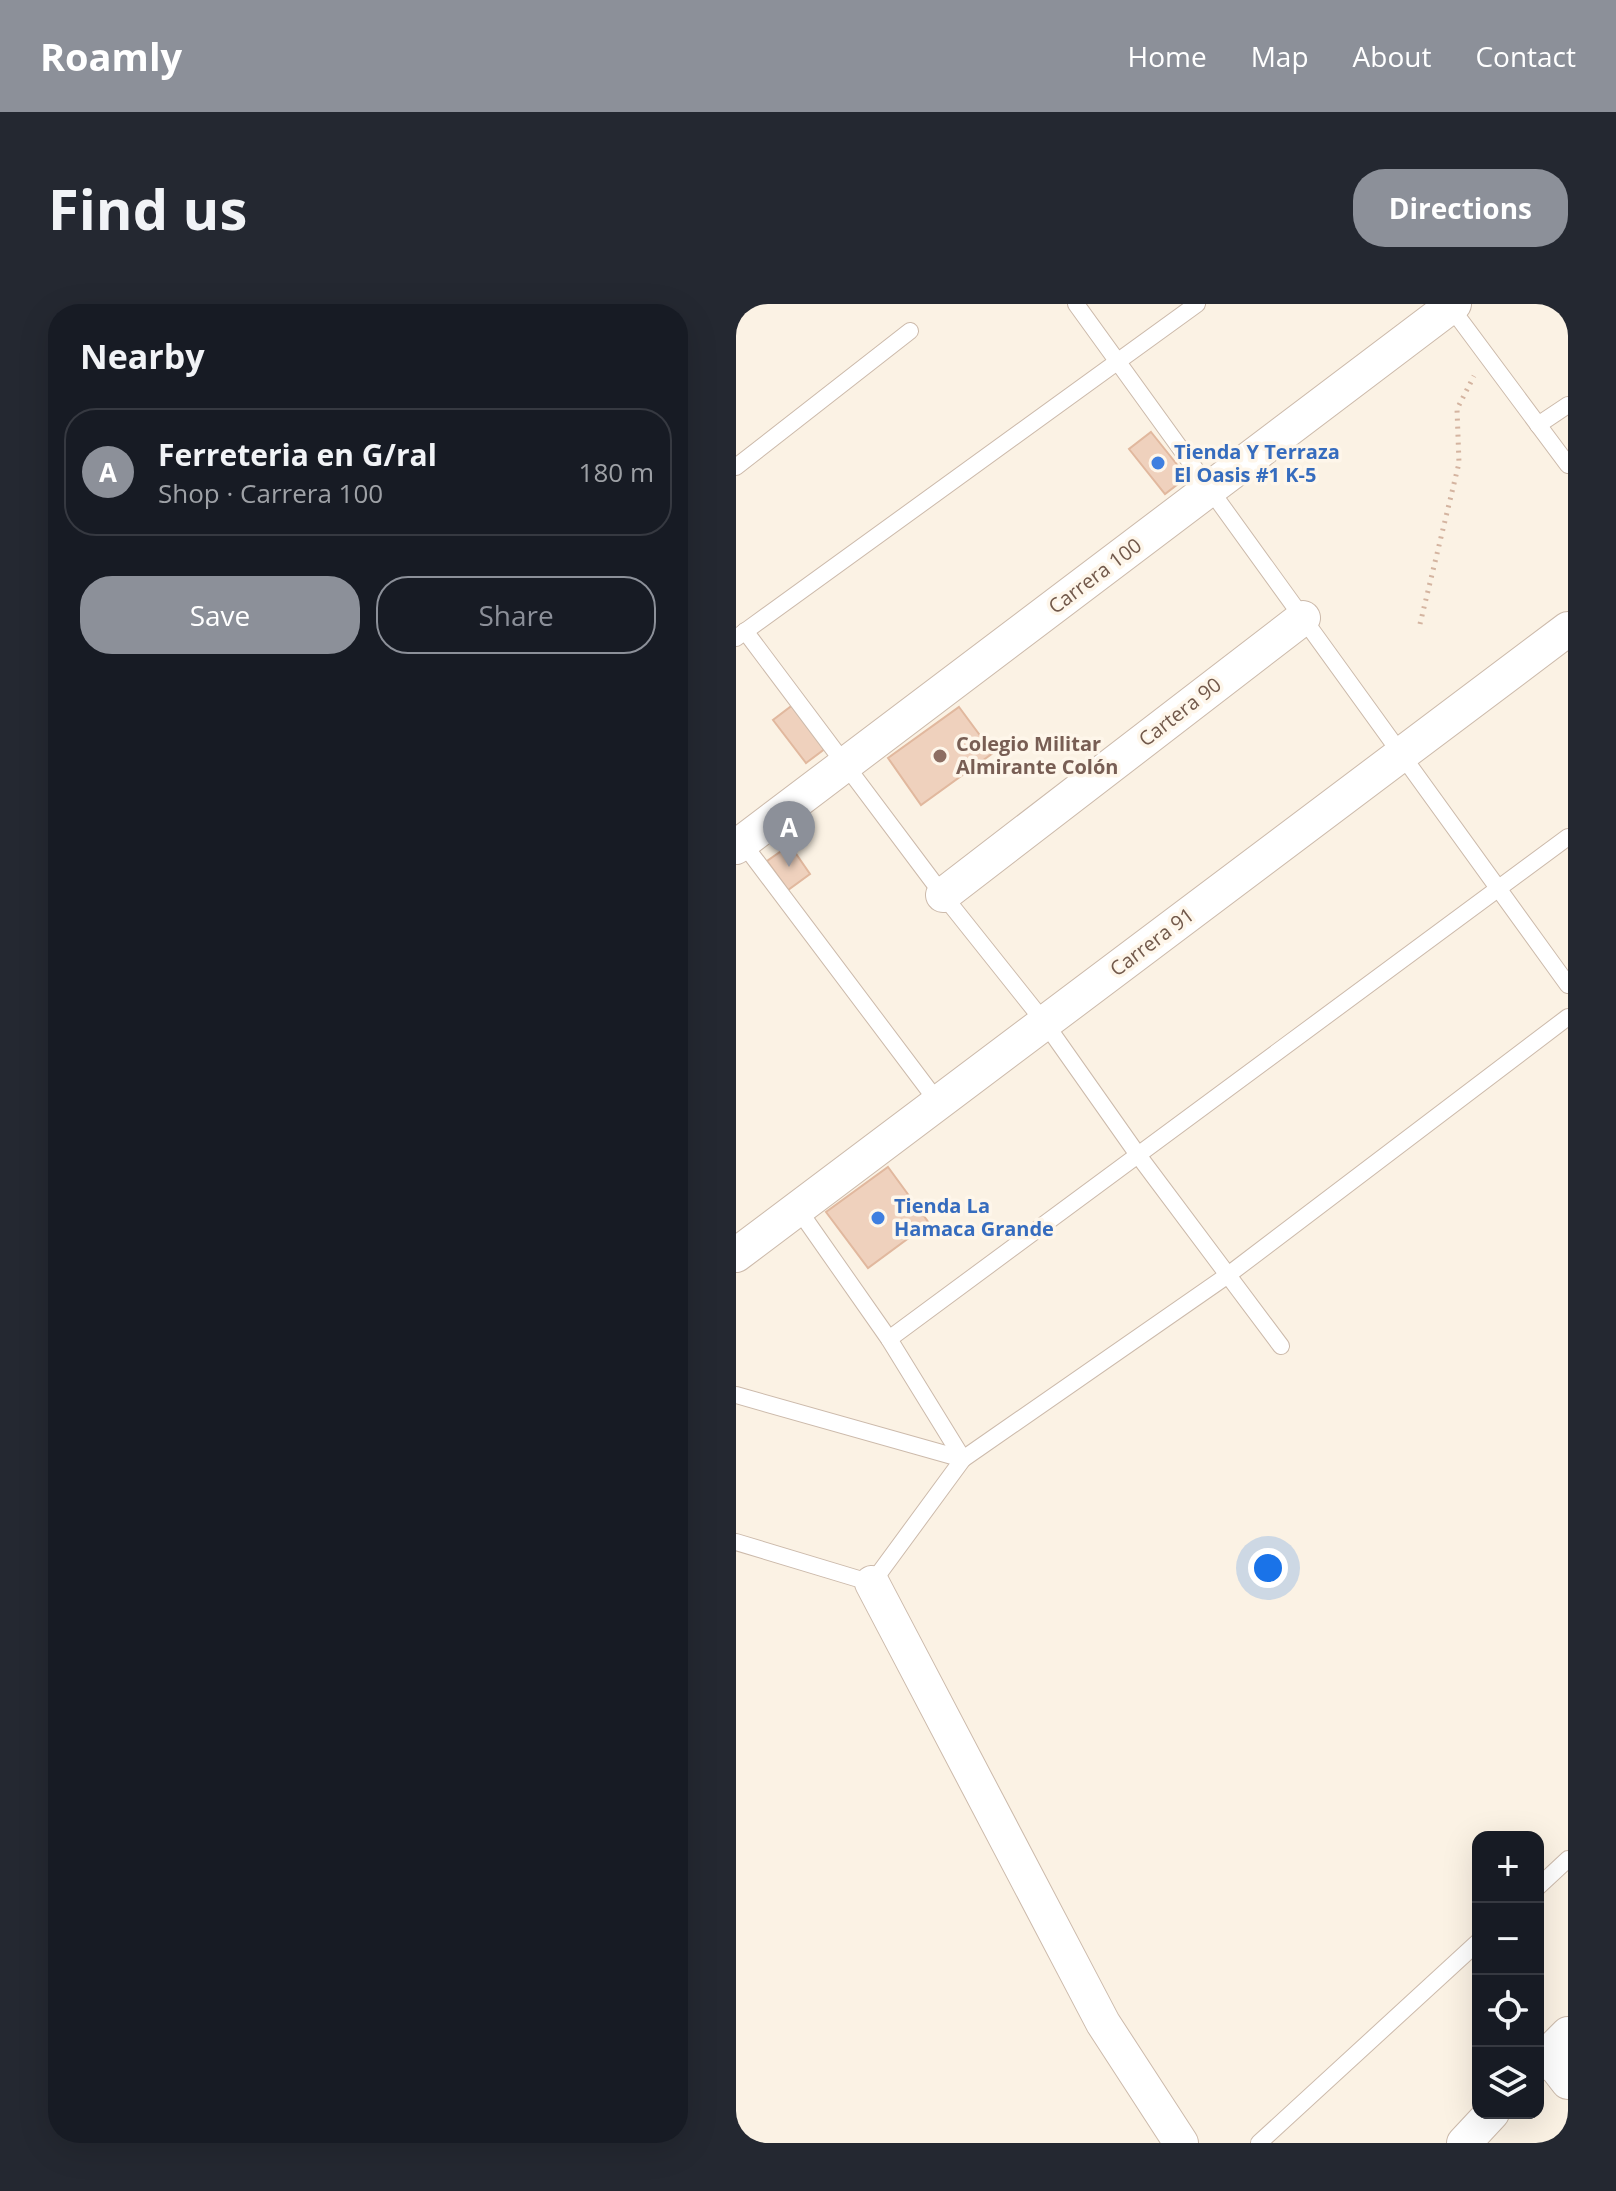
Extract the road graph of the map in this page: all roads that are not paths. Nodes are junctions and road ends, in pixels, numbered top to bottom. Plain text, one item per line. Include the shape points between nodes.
1 (1076, 304) edge
2 (1197, 304) edge
3 (1451, 305) edge
4 (910, 331) dead end
5 (1117, 362) junction
6 (1568, 405) edge
7 (1538, 425) junction
8 (1568, 465) edge
9 (736, 467) edge
10 (1210, 489) junction
11 (1303, 618) junction
12 (1568, 629) edge
13 (741, 635) edge
14 (1400, 753) junction
15 (846, 765) junction
16 (1568, 837) edge
17 (739, 844) edge
18 (1499, 888) junction
19 (943, 895) junction
20 (1568, 985) edge
21 (1568, 1017) edge
22 (1045, 1023) junction
23 (937, 1101) junction
24 (1138, 1155) junction
25 (798, 1209) junction
26 (736, 1255) edge
27 (1228, 1275) junction
28 (889, 1339) junction
29 (1281, 1346) dead end
30 (736, 1395) edge
31 (963, 1459) junction
32 (736, 1542) edge
33 (872, 1583) junction
34 (1568, 1859) edge
35 (1544, 1881) edge
36 (1472, 1948) edge
37 (1551, 2051) edge
38 (1568, 2082) edge
39 (1486, 2119) edge
40 (1181, 2143) edge
41 (1259, 2143) edge
42 (1464, 2143) edge

1 - 5 lane
2 - 5 lane
3 - 7 lane
3 - 10 street, Carrera 100
4 - 9 lane
5 - 10 lane
5 - 13 lane
6 - 7 lane
7 - 8 lane
10 - 11 lane
10 - 15 street, Carrera 100
11 - 14 lane
11 - 19 street, Cartera 90
12 - 14 street, Carrera 91
13 - 15 lane
14 - 18 lane
14 - 22 street, Carrera 91
15 - 17 street, Carrera 100
15 - 19 lane
16 - 18 lane
17 - 23 lane
18 - 20 lane
18 - 24 lane
19 - 22 lane
21 - 27 lane
22 - 23 street, Carrera 91
22 - 24 lane
23 - 25 street, Carrera 91
24 - 27 lane
24 - 28 lane
25 - 26 street, Carrera 91
25 - 28 lane
27 - 29 lane
27 - 31 lane
28 - 31 lane
30 - 31 lane
31 - 33 lane
32 - 33 lane
33 - 40 street via 1103,2023
34 - 35 lane
36 - 41 lane
37 - 38 street
39 - 42 street

